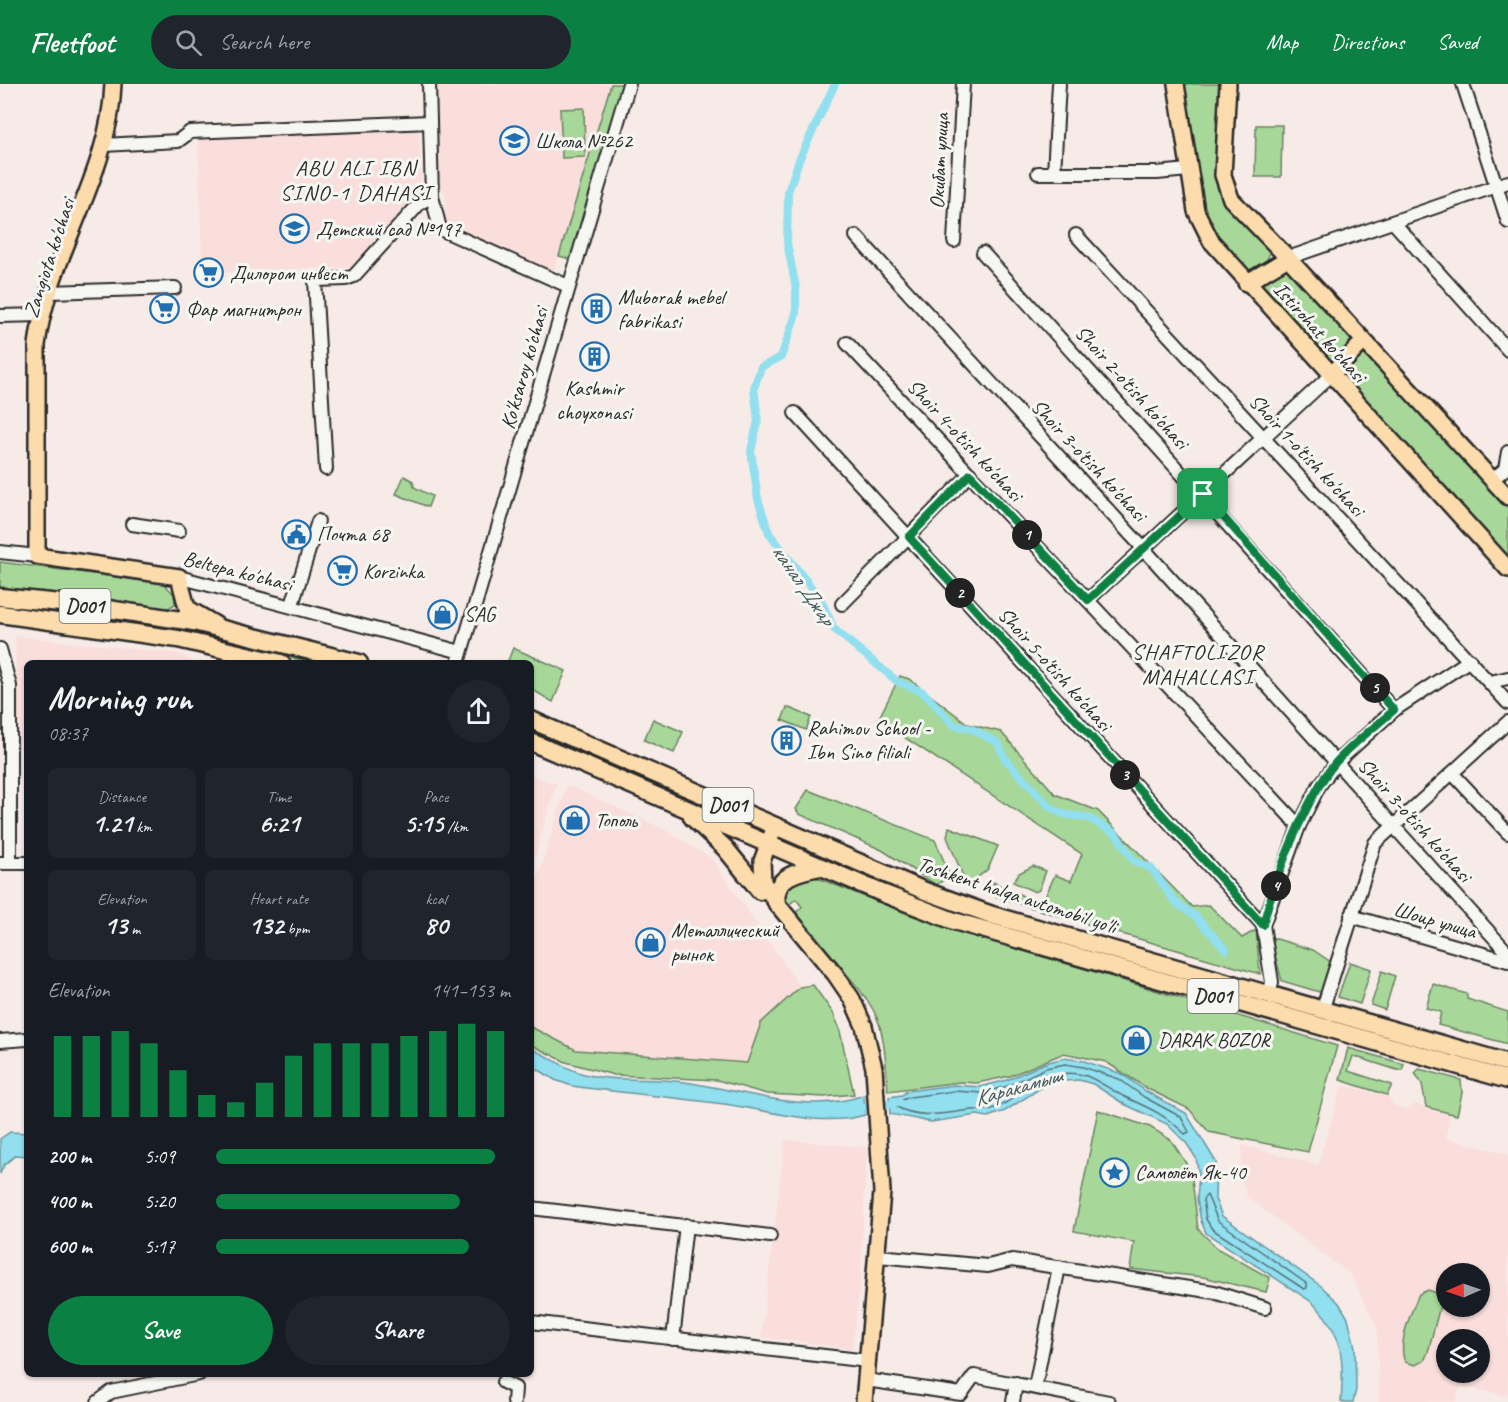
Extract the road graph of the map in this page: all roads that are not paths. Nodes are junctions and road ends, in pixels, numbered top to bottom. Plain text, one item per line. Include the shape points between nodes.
1 (114, 84) edge
2 (121, 84) edge
3 (429, 84) edge
4 (629, 84) edge
5 (963, 84) edge
6 (1059, 84) edge
7 (1176, 84) edge
8 (1228, 84) edge
9 (1463, 84) edge
10 (430, 122) junction
11 (107, 145) junction
12 (1188, 170) junction
13 (1038, 173) dead end
14 (1054, 173) junction
15 (1502, 184) edge
16 (432, 196) junction
17 (1393, 222) junction
18 (1508, 222) edge
19 (1076, 235) dead end
20 (856, 236) dead end
21 (954, 241) dead end
22 (983, 253) dead end
23 (1288, 258) junction
24 (1246, 283) junction
25 (568, 286) junction
26 (175, 288) dead end
27 (53, 292) junction
28 (41, 315) junction
29 (0, 316) edge
30 (1364, 341) junction
31 (847, 343) dead end
32 (1508, 350) edge
33 (1331, 375) junction
34 (795, 413) dead end
35 (1265, 438) junction
36 (1508, 452) edge
37 (326, 469) dead end
38 (970, 474) junction
39 (1492, 480) junction
40 (1203, 494) junction
41 (1508, 496) edge
42 (318, 521) dead end
43 (132, 524) dead end
44 (179, 531) dead end
45 (909, 537) junction
46 (1143, 548) junction
47 (0, 552) edge
48 (42, 556) junction
49 (1508, 569) edge
50 (179, 577) junction
51 (0, 597) edge
52 (1088, 600) junction
53 (842, 604) dead end
54 (292, 605) junction
55 (187, 608) junction
56 (0, 614) edge
57 (169, 618) junction
58 (218, 627) junction
59 (0, 649) edge
60 (459, 657) edge
61 (267, 660) edge
62 (347, 660) edge
63 (1470, 660) junction
64 (1508, 678) edge
65 (1490, 682) junction
66 (1508, 703) edge
67 (1394, 710) junction
68 (534, 721) edge
69 (1508, 722) edge
70 (534, 743) edge
71 (1337, 762) junction
72 (5, 763) edge
73 (1453, 774) junction
74 (680, 807) junction
75 (770, 824) junction
76 (1299, 826) junction
77 (1394, 826) junction
78 (1508, 833) edge
79 (762, 842) junction
80 (5, 863) edge
81 (24, 863) edge
82 (820, 867) junction
83 (759, 891) junction
84 (925, 891) junction
85 (777, 904) junction
86 (919, 909) junction
87 (1351, 916) junction
88 (1263, 925) junction
89 (1508, 952) edge
90 (1508, 961) edge
91 (1269, 996) junction
92 (1322, 1011) junction
93 (24, 1040) edge
94 (0, 1041) edge
95 (1508, 1063) edge
96 (1488, 1066) junction
97 (1508, 1080) edge
98 (873, 1083) junction
99 (534, 1208) edge
100 (686, 1225) junction
101 (770, 1236) dead end
102 (878, 1256) junction
103 (1059, 1268) junction
104 (1265, 1308) dead end
105 (534, 1322) edge
106 (673, 1339) junction
107 (868, 1361) junction
108 (183, 1377) edge
109 (866, 1380) junction
110 (503, 1382) dead end
111 (1016, 1383) junction
112 (1035, 1387) junction
113 (98, 1402) edge
114 (513, 1402) edge
115 (864, 1402) edge
116 (1014, 1402) edge
117 (1109, 1402) edge

1 - 11 main road, Zangiota ko'chasi
2 - 11 main road, Zangiota ko'chasi
3 - 10 street
4 - 25 street, Ko'ksaroy ko'chasi
5 - 21 street, Окибат улица
6 - 14 street
7 - 12 main road, Istirohat ko'chasi
8 - 23 main road, Istirohat ko'chasi via 1223,176 1226,191
9 - 15 street
10 - 11 street via 190,132 178,141
10 - 16 street
11 - 27 main road, Zangiota ko'chasi
12 - 14 street
12 - 24 main road, Istirohat ko'chasi via 1196,211 1205,232
13 - 14 street
15 - 17 street
15 - 18 street
16 - 25 street via 440,229
16 - 37 street via 420,203 354,276 315,280
17 - 23 street
17 - 32 street
19 - 35 street, Shoir 1-o'tish ko'chasi
20 - 46 street, Shoir 3-o'tish ko'chasi
22 - 40 street, Shoir 2-o'tish ko'chasi
23 - 24 main road
23 - 30 main road, Istirohat ko'chasi
24 - 33 main road, Istirohat ko'chasi
25 - 60 street, Ko'ksaroy ko'chasi
26 - 27 street
27 - 28 main road, Zangiota ko'chasi
27 - 48 main road, Zangiota ko'chasi via 45,350
28 - 29 street
28 - 48 main road, Zangiota ko'chasi via 37,345
30 - 33 main road
30 - 39 main road, Istirohat ko'chasi
31 - 38 street, Shoir 4-o'tish ko'chasi
33 - 35 street
33 - 49 main road, Istirohat ko'chasi
34 - 45 street, Shoir 5-o'tish ko'chasi
35 - 40 street
35 - 63 street, Shoir 1-o'tish ko'chasi
36 - 39 street via 1505,469
38 - 45 street
38 - 52 street, Shoir 4-o'tish ko'chasi
39 - 41 main road, Istirohat ko'chasi
40 - 46 street
40 - 67 street, Shoir 2-o'tish ko'chasi
42 - 54 street
43 - 44 street
45 - 53 street
45 - 88 street, Shoir 5-o'tish ko'chasi
46 - 52 street
46 - 71 street, Shoir 3-o'tish ko'chasi
47 - 48 street, Beltepa ko'chasi
48 - 50 main road, Beltepa ko'chasi
50 - 54 street, Beltepa ko'chasi
50 - 55 main road
51 - 57 highway, D001
52 - 76 street, Shoir 4-o'tish ko'chasi
54 - 60 street, Beltepa ko'chasi
55 - 57 main road
55 - 58 main road
56 - 61 highway, D001 via 178,639
57 - 58 highway, D001
58 - 62 highway, D001
59 - 72 street via 10,686
63 - 65 street, Shoir 1-o'tish ko'chasi
63 - 67 street
64 - 65 street
65 - 66 street, Shoir 1-o'tish ko'chasi
67 - 71 street
68 - 75 highway, Toshkent halqa avtomobil yo'li / D001
69 - 73 street
70 - 74 highway, Toshkent halqa avtomobil yo'li / D001
71 - 76 street via 1318,786
71 - 77 street, Shoir 3-o'tish ko'chasi
72 - 80 street
73 - 77 street
73 - 78 street
74 - 79 highway, Toshkent halqa avtomobil yo'li / D001
74 - 83 highway via 725,848
75 - 79 main road
75 - 84 highway, Toshkent halqa avtomobil yo'li / D001
76 - 88 street
77 - 87 street via 1375,843
77 - 89 street, Shoir 3-o'tish ko'chasi
79 - 82 highway, Toshkent halqa avtomobil yo'li / D001
79 - 83 main road via 753,872
79 - 85 main road via 762,876
80 - 81 street
82 - 85 highway via 786,877 777,889
82 - 86 highway, Toshkent halqa avtomobil yo'li / D001
83 - 98 main road via 848,1004 865,1043
84 - 86 highway
84 - 91 highway, Toshkent halqa avtomobil yo'li / D001 via 992,915
85 - 98 main road via 852,999 868,1039
86 - 96 highway, Toshkent halqa avtomobil yo'li / D001 via 989,932
87 - 90 street, Шоир улица
87 - 92 street
88 - 91 street via 1272,982
91 - 92 highway, Toshkent halqa avtomobil yo'li / D001
92 - 96 highway, Toshkent halqa avtomobil yo'li / D001
93 - 94 street
95 - 96 highway, Toshkent halqa avtomobil yo'li / D001
96 - 97 highway, Toshkent halqa avtomobil yo'li / D001
98 - 102 main road
99 - 100 street
100 - 101 street
100 - 106 street
102 - 103 street via 988,1266 1012,1260
102 - 107 main road
103 - 104 street via 1214,1292
103 - 112 street
105 - 106 street
106 - 107 street
107 - 109 main road
108 - 113 street via 111,1392
109 - 111 street via 961,1394 975,1377
109 - 115 main road
110 - 114 street via 515,1388
111 - 112 street
111 - 116 street
112 - 117 street

